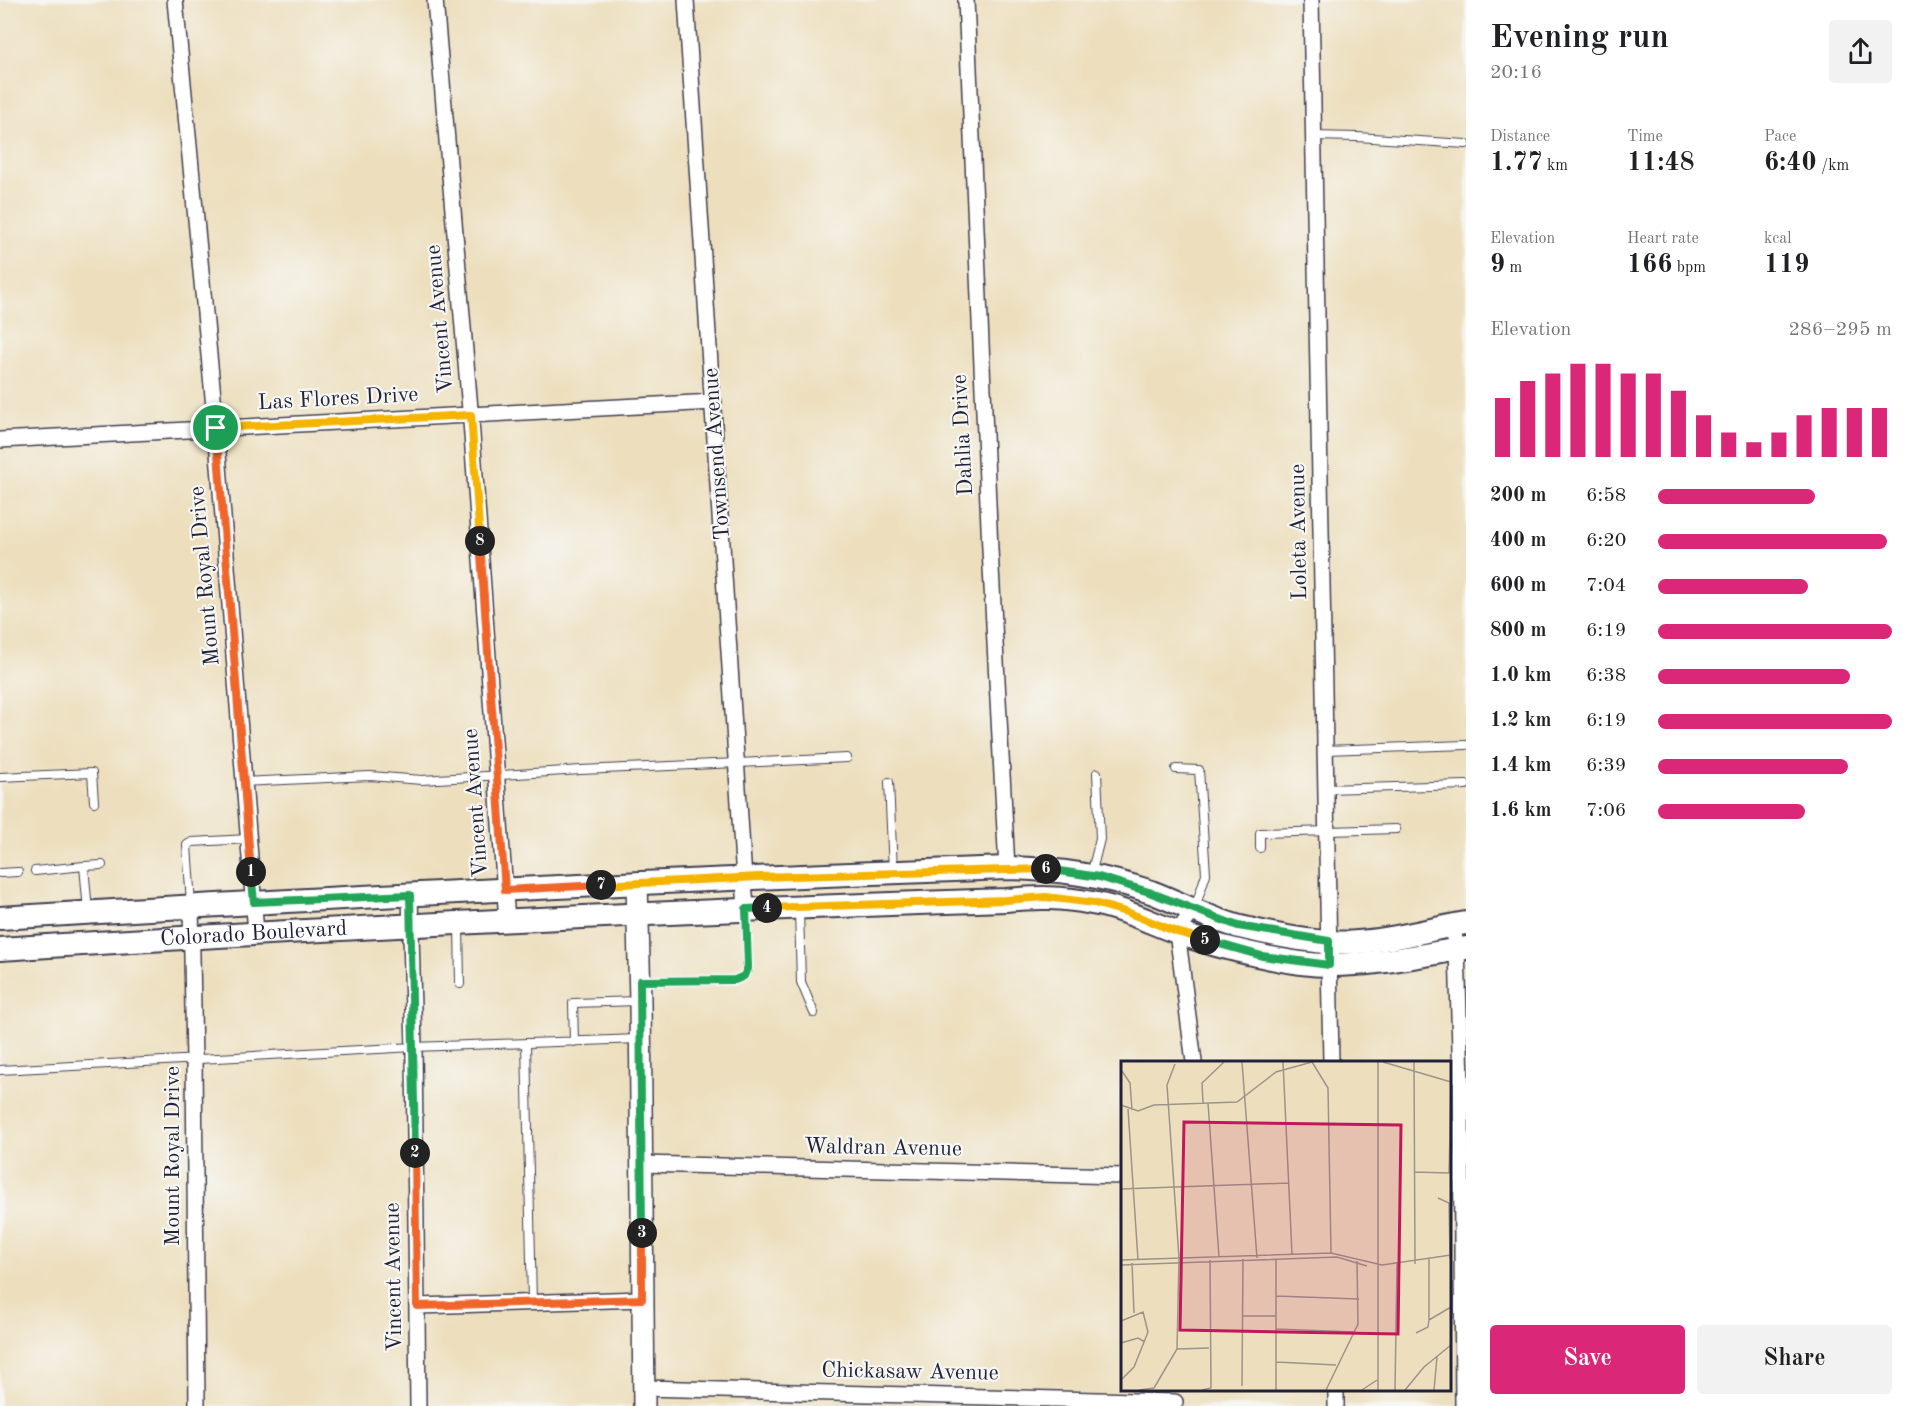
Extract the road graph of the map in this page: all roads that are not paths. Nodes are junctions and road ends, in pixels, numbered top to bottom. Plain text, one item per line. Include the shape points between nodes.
1 (175, 0) edge
2 (435, 0) edge
3 (686, 0) edge
4 (966, 0) edge
5 (1311, 0) edge
6 (1313, 136) junction
7 (1466, 144) edge
8 (714, 402) junction
9 (471, 415) junction
10 (216, 428) junction
11 (0, 440) edge
12 (1466, 745) edge
13 (1325, 750) junction
14 (847, 758) dead end
15 (737, 763) junction
16 (1176, 769) dead end
17 (1097, 772) dead end
18 (496, 775) junction
19 (0, 777) edge
20 (244, 782) junction
21 (889, 782) dead end
22 (1466, 785) edge
23 (1326, 789) junction
24 (94, 802) dead end
25 (1396, 829) dead end
26 (1327, 831) junction
27 (249, 839) junction
28 (1260, 848) dead end
29 (84, 866) junction
30 (102, 866) dead end
31 (1007, 868) junction
32 (34, 871) dead end
33 (18, 872) dead end
34 (893, 872) junction
35 (0, 873) edge
36 (1090, 875) junction
37 (744, 878) junction
38 (637, 883) junction
39 (505, 890) junction
40 (410, 895) junction
41 (1006, 900) junction
42 (254, 902) junction
43 (191, 906) junction
44 (799, 907) junction
45 (746, 909) junction
46 (1195, 909) junction
47 (88, 912) junction
48 (639, 914) junction
49 (0, 918) edge
50 (507, 921) junction
51 (459, 924) junction
52 (1459, 924) edge
53 (412, 926) junction
54 (1177, 932) junction
55 (255, 933) junction
56 (193, 937) junction
57 (1329, 941) junction
58 (0, 949) edge
59 (1461, 949) edge
60 (1329, 965) junction
61 (460, 984) dead end
62 (640, 991) junction
63 (814, 1013) dead end
64 (640, 1039) junction
65 (574, 1042) junction
66 (526, 1043) junction
67 (414, 1047) junction
68 (195, 1060) junction
69 (1194, 1061) edge
70 (1331, 1061) edge
71 (0, 1070) edge
72 (1459, 1082) edge
73 (642, 1164) junction
74 (1121, 1176) edge
75 (642, 1299) junction
76 (532, 1302) junction
77 (417, 1306) junction
78 (644, 1397) edge
79 (1176, 1399) edge
80 (197, 1406) edge
81 (418, 1406) edge
82 (1463, 1406) edge

1 - 10 street, Mount Royal Drive
2 - 9 street, Vincent Avenue
3 - 8 street, Townsend Avenue
4 - 31 street, Dahlia Drive
5 - 6 street, Loleta Avenue
6 - 7 lane
6 - 13 street, Loleta Avenue
8 - 9 street, Las Flores Drive
8 - 15 street, Townsend Avenue
9 - 10 street, Las Flores Drive
9 - 18 street, Vincent Avenue
10 - 11 street, Las Flores Drive
10 - 20 street, Mount Royal Drive
12 - 13 lane
13 - 23 street, Loleta Avenue
14 - 15 lane
15 - 18 lane
15 - 37 street, Townsend Avenue
16 - 46 lane via 1199,770 1206,874
17 - 36 lane via 1100,839
18 - 20 lane
18 - 39 street, Vincent Avenue
19 - 24 lane via 92,772
20 - 27 street, Mount Royal Drive
21 - 34 lane
22 - 23 lane
23 - 26 street, Loleta Avenue
25 - 26 lane
26 - 28 lane via 1260,833
26 - 57 street, Loleta Avenue
27 - 42 street, Mount Royal Drive
27 - 43 lane via 187,845
29 - 30 lane
29 - 32 lane
29 - 47 lane
31 - 34 main road, Colorado Boulevard
31 - 36 main road
31 - 41 main road
33 - 35 lane
34 - 37 main road, Colorado Boulevard
36 - 46 main road
37 - 38 main road, Colorado Boulevard
37 - 45 street, Townsend Avenue
38 - 39 main road, Colorado Boulevard
38 - 48 street
39 - 40 main road, Colorado Boulevard
39 - 50 street, Vincent Avenue
40 - 42 main road, Colorado Boulevard
40 - 53 street, Vincent Avenue
41 - 44 main road, Colorado Boulevard
41 - 54 main road via 1046,897 1094,903
42 - 43 main road, Colorado Boulevard
42 - 55 street, Mount Royal Drive
43 - 47 main road, Colorado Boulevard
43 - 56 street, Mount Royal Drive
44 - 45 main road, Colorado Boulevard
44 - 63 lane via 801,982
45 - 48 main road, Colorado Boulevard
45 - 62 lane via 748,966 744,976
46 - 54 street
46 - 57 main road via 1238,926
47 - 49 main road, Colorado Boulevard
48 - 50 main road, Colorado Boulevard
48 - 62 street
50 - 51 main road, Colorado Boulevard
51 - 53 main road, Colorado Boulevard
51 - 61 lane
52 - 57 main road via 1382,940
52 - 59 street
53 - 55 main road, Colorado Boulevard
53 - 67 street, Vincent Avenue
54 - 60 main road via 1262,956
54 - 69 street
55 - 56 main road, Colorado Boulevard
56 - 58 main road, Colorado Boulevard
56 - 68 street, Mount Royal Drive
57 - 60 street, Loleta Avenue
59 - 60 main road via 1390,961
59 - 72 street
60 - 70 street, Loleta Avenue
62 - 64 street
62 - 65 lane via 573,1003
64 - 65 lane
64 - 73 street
65 - 66 lane
66 - 67 lane
66 - 76 lane
67 - 68 lane
67 - 77 street, Vincent Avenue
68 - 71 lane
68 - 80 street, Mount Royal Drive
72 - 82 street
73 - 74 street, Waldran Avenue
73 - 75 street
75 - 76 street
75 - 78 street
76 - 77 street
77 - 81 street, Vincent Avenue
78 - 79 street, Chickasaw Avenue

